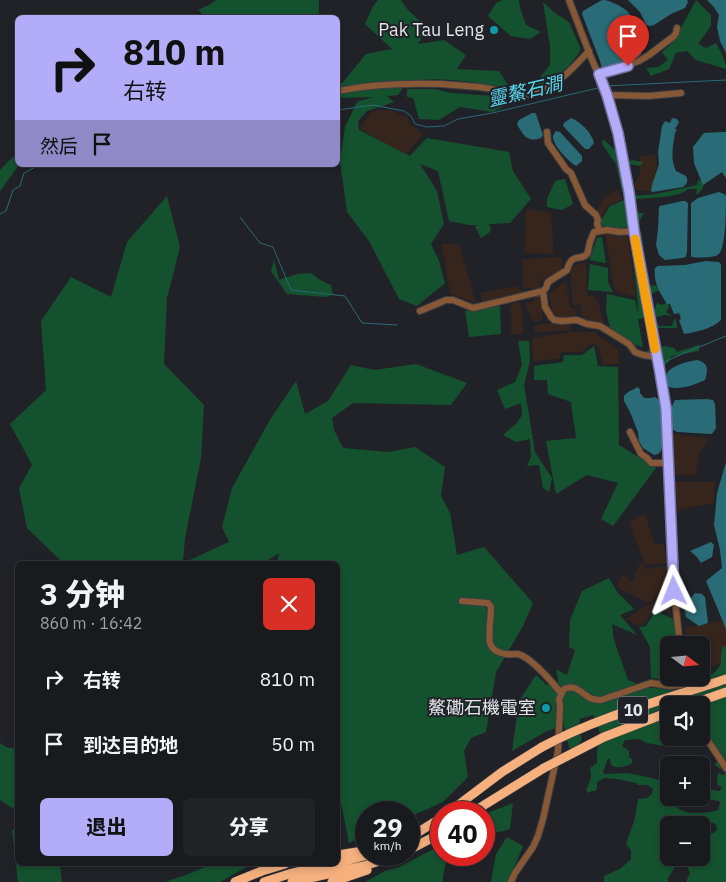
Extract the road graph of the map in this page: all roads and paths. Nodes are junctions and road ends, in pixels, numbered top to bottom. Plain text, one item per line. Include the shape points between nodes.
1 (569, 0) edge
2 (677, 28) dead end
3 (589, 51) junction
4 (599, 74) junction
5 (340, 91) edge
6 (681, 93) dead end
7 (607, 95) junction
8 (547, 132) dead end
9 (600, 231) junction
10 (634, 231) junction
11 (544, 291) junction
12 (420, 311) dead end
13 (657, 357) junction
14 (630, 432) dead end
15 (669, 463) junction
16 (462, 602) dead end
17 (679, 636) edge
18 (726, 680) edge
19 (660, 684) edge
20 (685, 686) edge
21 (726, 692) edge
22 (561, 693) junction
23 (687, 696) edge
24 (710, 697) edge
25 (660, 715) edge
26 (710, 744) edge
27 (726, 768) edge
28 (464, 801) edge
29 (491, 801) edge
30 (355, 852) edge
31 (340, 856) edge
32 (355, 858) edge
33 (340, 862) edge
34 (278, 866) edge
35 (324, 866) edge
36 (361, 866) edge
37 (374, 866) edge
38 (235, 882) edge
39 (264, 882) edge
40 (292, 882) edge
41 (332, 882) edge
42 (512, 882) edge

1 - 3 street
2 - 4 street via 674,36 639,61
3 - 4 street
3 - 5 street via 554,84 529,94 440,84 383,84
4 - 7 street
6 - 7 street
7 - 10 street via 618,133
8 - 9 street via 548,143 572,173 585,205 596,215
9 - 10 street
9 - 11 street via 594,232 588,254 571,260 567,270 548,282
10 - 13 street
11 - 12 street via 472,308 446,300
11 - 13 street via 545,307 554,320 577,320 600,326 635,352
13 - 15 street via 666,408
14 - 15 street via 641,454 651,463
15 - 17 street
16 - 22 street via 488,603 491,607 490,643 495,650 520,655 541,671
18 - 28 highway, 10, bridge via 570,733 512,765
19 - 22 street via 651,683 601,700 589,699 577,688 569,687
20 - 23 street
21 - 24 highway
22 - 42 street via 558,751 543,819 533,847 514,873
25 - 29 highway, 10, bridge via 604,737 544,768
26 - 27 street
30 - 31 highway
32 - 33 highway
34 - 38 highway
35 - 39 highway
36 - 40 highway
37 - 41 highway

